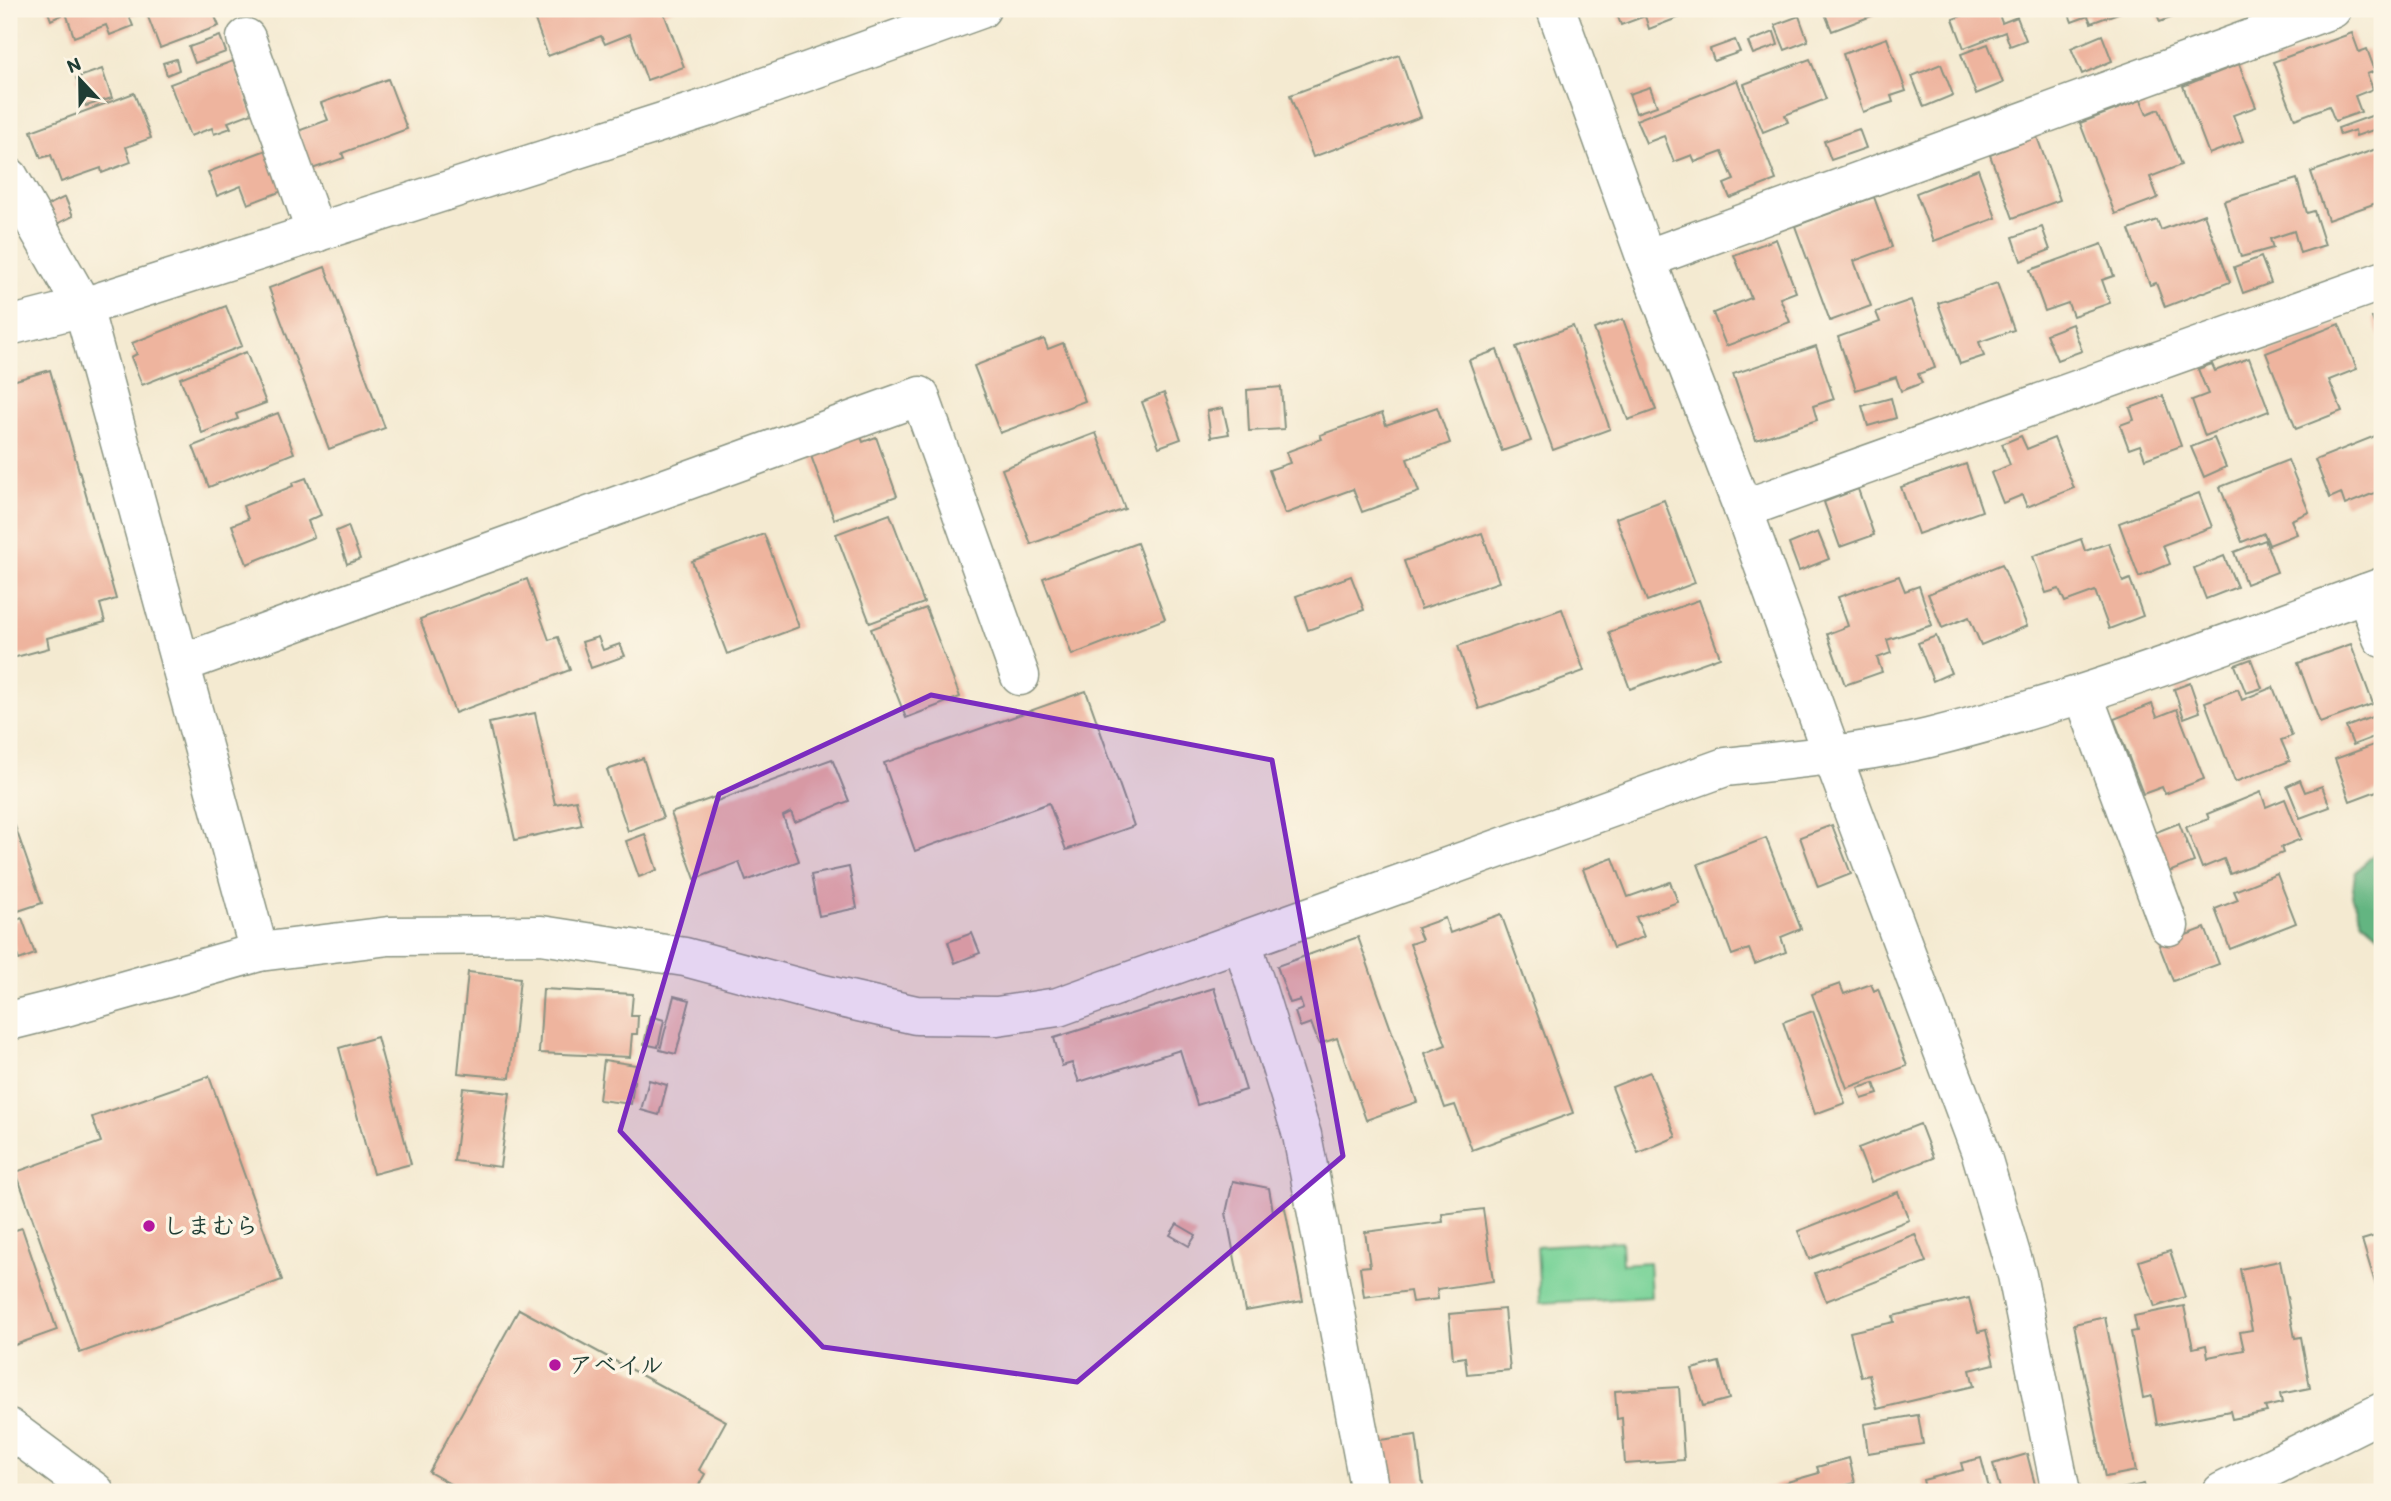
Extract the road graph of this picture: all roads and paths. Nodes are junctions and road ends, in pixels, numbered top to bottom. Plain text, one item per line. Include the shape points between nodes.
1 (981, 9) edge
2 (1556, 9) edge
3 (2332, 9) edge
4 (246, 38) dead end
5 (9, 177) edge
6 (316, 233) junction
7 (1646, 259) junction
8 (2382, 281) edge
9 (83, 307) junction
10 (9, 326) edge
11 (1743, 509) junction
12 (2374, 590) edge
13 (2382, 638) edge
14 (180, 664) junction
15 (1020, 676) dead end
16 (2083, 694) junction
17 (1832, 755) junction
18 (2169, 926) dead end
19 (1242, 941) junction
20 (259, 951) junction
21 (9, 1021) edge
22 (2382, 1412) edge
23 (9, 1429) edge
24 (95, 1492) edge
25 (1370, 1492) edge
26 (2061, 1492) edge
27 (2222, 1492) edge

1 - 6 main road via 706,108
2 - 7 main road
3 - 7 main road
4 - 6 main road
5 - 9 main road
6 - 9 main road
7 - 11 main road
8 - 11 main road
9 - 10 main road
9 - 14 main road
11 - 17 main road
12 - 13 main road
12 - 16 main road
14 - 15 main road via 920,396
14 - 20 main road
16 - 17 main road via 1928,738
16 - 18 main road
17 - 19 main road via 1725,767
17 - 26 main road via 1980,1150 2017,1275
19 - 20 main road via 1058,1007 997,1016 916,1015 685,957 541,935 389,936
19 - 25 main road via 1302,1135
20 - 21 main road
22 - 27 main road
23 - 24 main road

